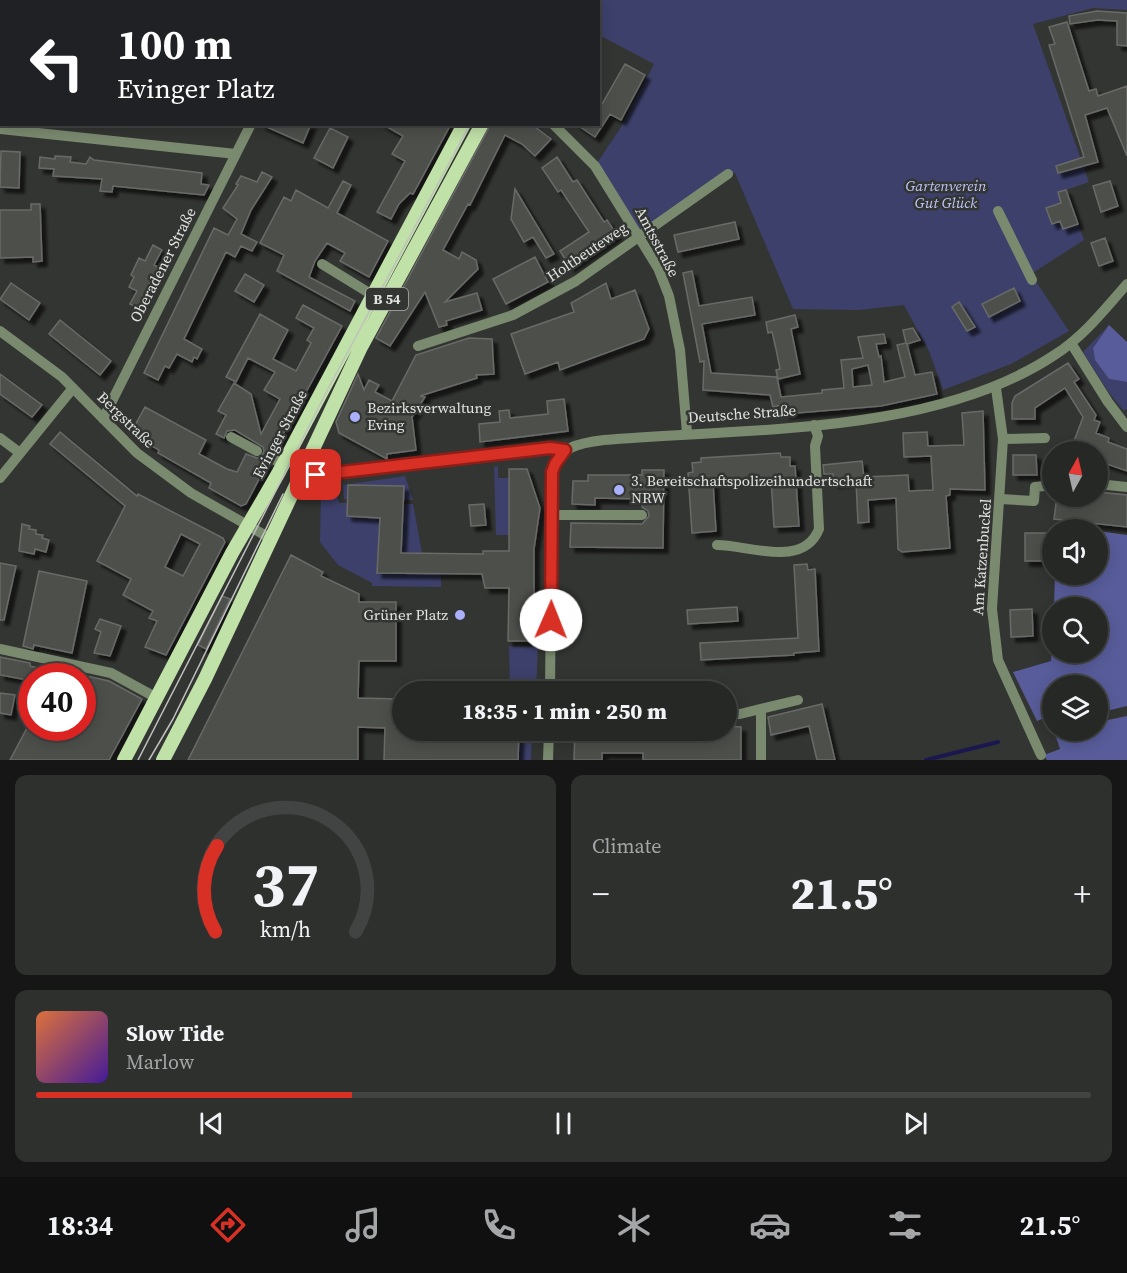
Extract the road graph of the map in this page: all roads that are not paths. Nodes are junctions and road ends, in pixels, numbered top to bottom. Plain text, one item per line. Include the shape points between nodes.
1 (250, 126) edge
2 (463, 126) edge
3 (481, 126) edge
4 (555, 126) edge
5 (0, 129) edge
6 (236, 154) junction
7 (728, 174) dead end
8 (998, 211) dead end
9 (640, 236) junction
10 (322, 264) dead end
11 (1032, 280) dead end
12 (1127, 284) edge
13 (379, 299) junction
14 (0, 331) edge
15 (1071, 343) junction
16 (418, 346) dead end
17 (73, 388) junction
18 (996, 388) junction
19 (103, 419) junction
20 (814, 424) junction
21 (1127, 427) edge
22 (687, 433) junction
23 (231, 437) dead end
24 (0, 438) edge
25 (1045, 438) dead end
26 (1003, 439) junction
27 (565, 450) junction
28 (257, 451) dead end
29 (20, 453) junction
30 (316, 475) dead end
31 (0, 478) edge
32 (1108, 485) edge
33 (1042, 486) edge
34 (1127, 487) edge
35 (1001, 499) junction
36 (552, 515) junction
37 (642, 515) dead end
38 (247, 526) junction
39 (270, 538) junction
40 (717, 545) dead end
41 (0, 649) edge
42 (550, 681) edge
43 (157, 698) junction
44 (798, 700) dead end
45 (761, 709) junction
46 (737, 712) edge
47 (549, 741) edge
48 (1041, 755) dead end
49 (124, 760) edge
50 (163, 760) edge
51 (548, 760) edge
52 (760, 760) edge

1 - 6 street, Oberadener Straße
2 - 13 main road, Evinger Straße / B 54
3 - 13 main road, Evinger Straße / B 54
4 - 9 street, Amtsstraße via 595,166
5 - 6 street
6 - 19 street, Oberadener Straße
7 - 9 street, Holtbeuteweg
8 - 11 street
9 - 16 street, Holtbeuteweg via 576,281 513,315
9 - 22 street, Amtsstraße via 658,268 676,324
10 - 13 street
12 - 15 street, Deutsche Straße
13 - 38 main road, Evinger Straße / B 54 via 277,461
13 - 39 main road, Evinger Straße / B 54
14 - 17 street, Bergstraße
15 - 18 street, Deutsche Straße
15 - 21 street
17 - 19 street, Bergstraße
17 - 29 street
18 - 20 street, Deutsche Straße via 906,412
18 - 26 street, Am Katzenbuckel
19 - 38 street, Bergstraße via 136,453 191,493
20 - 22 street, Deutsche Straße
20 - 40 street via 818,436 815,446 819,529 815,539 802,549 790,550 743,550
22 - 27 street, Deutsche Straße via 585,442
23 - 28 street
24 - 29 street
25 - 26 street
26 - 35 street, Am Katzenbuckel
27 - 30 street, Deutsche Straße via 550,448
27 - 36 street via 552,472
29 - 31 street
32 - 34 street
33 - 35 street via 1035,487 1034,501
35 - 48 street, Am Katzenbuckel via 992,609 995,648
36 - 37 street
36 - 42 street
38 - 39 street, Bergstraße
38 - 43 main road, Evinger Straße / B 54
39 - 50 main road, Evinger Straße / B 54
41 - 43 street via 111,673
43 - 49 main road, Evinger Straße / B 54
44 - 45 street
45 - 46 street
45 - 52 street
47 - 51 street

